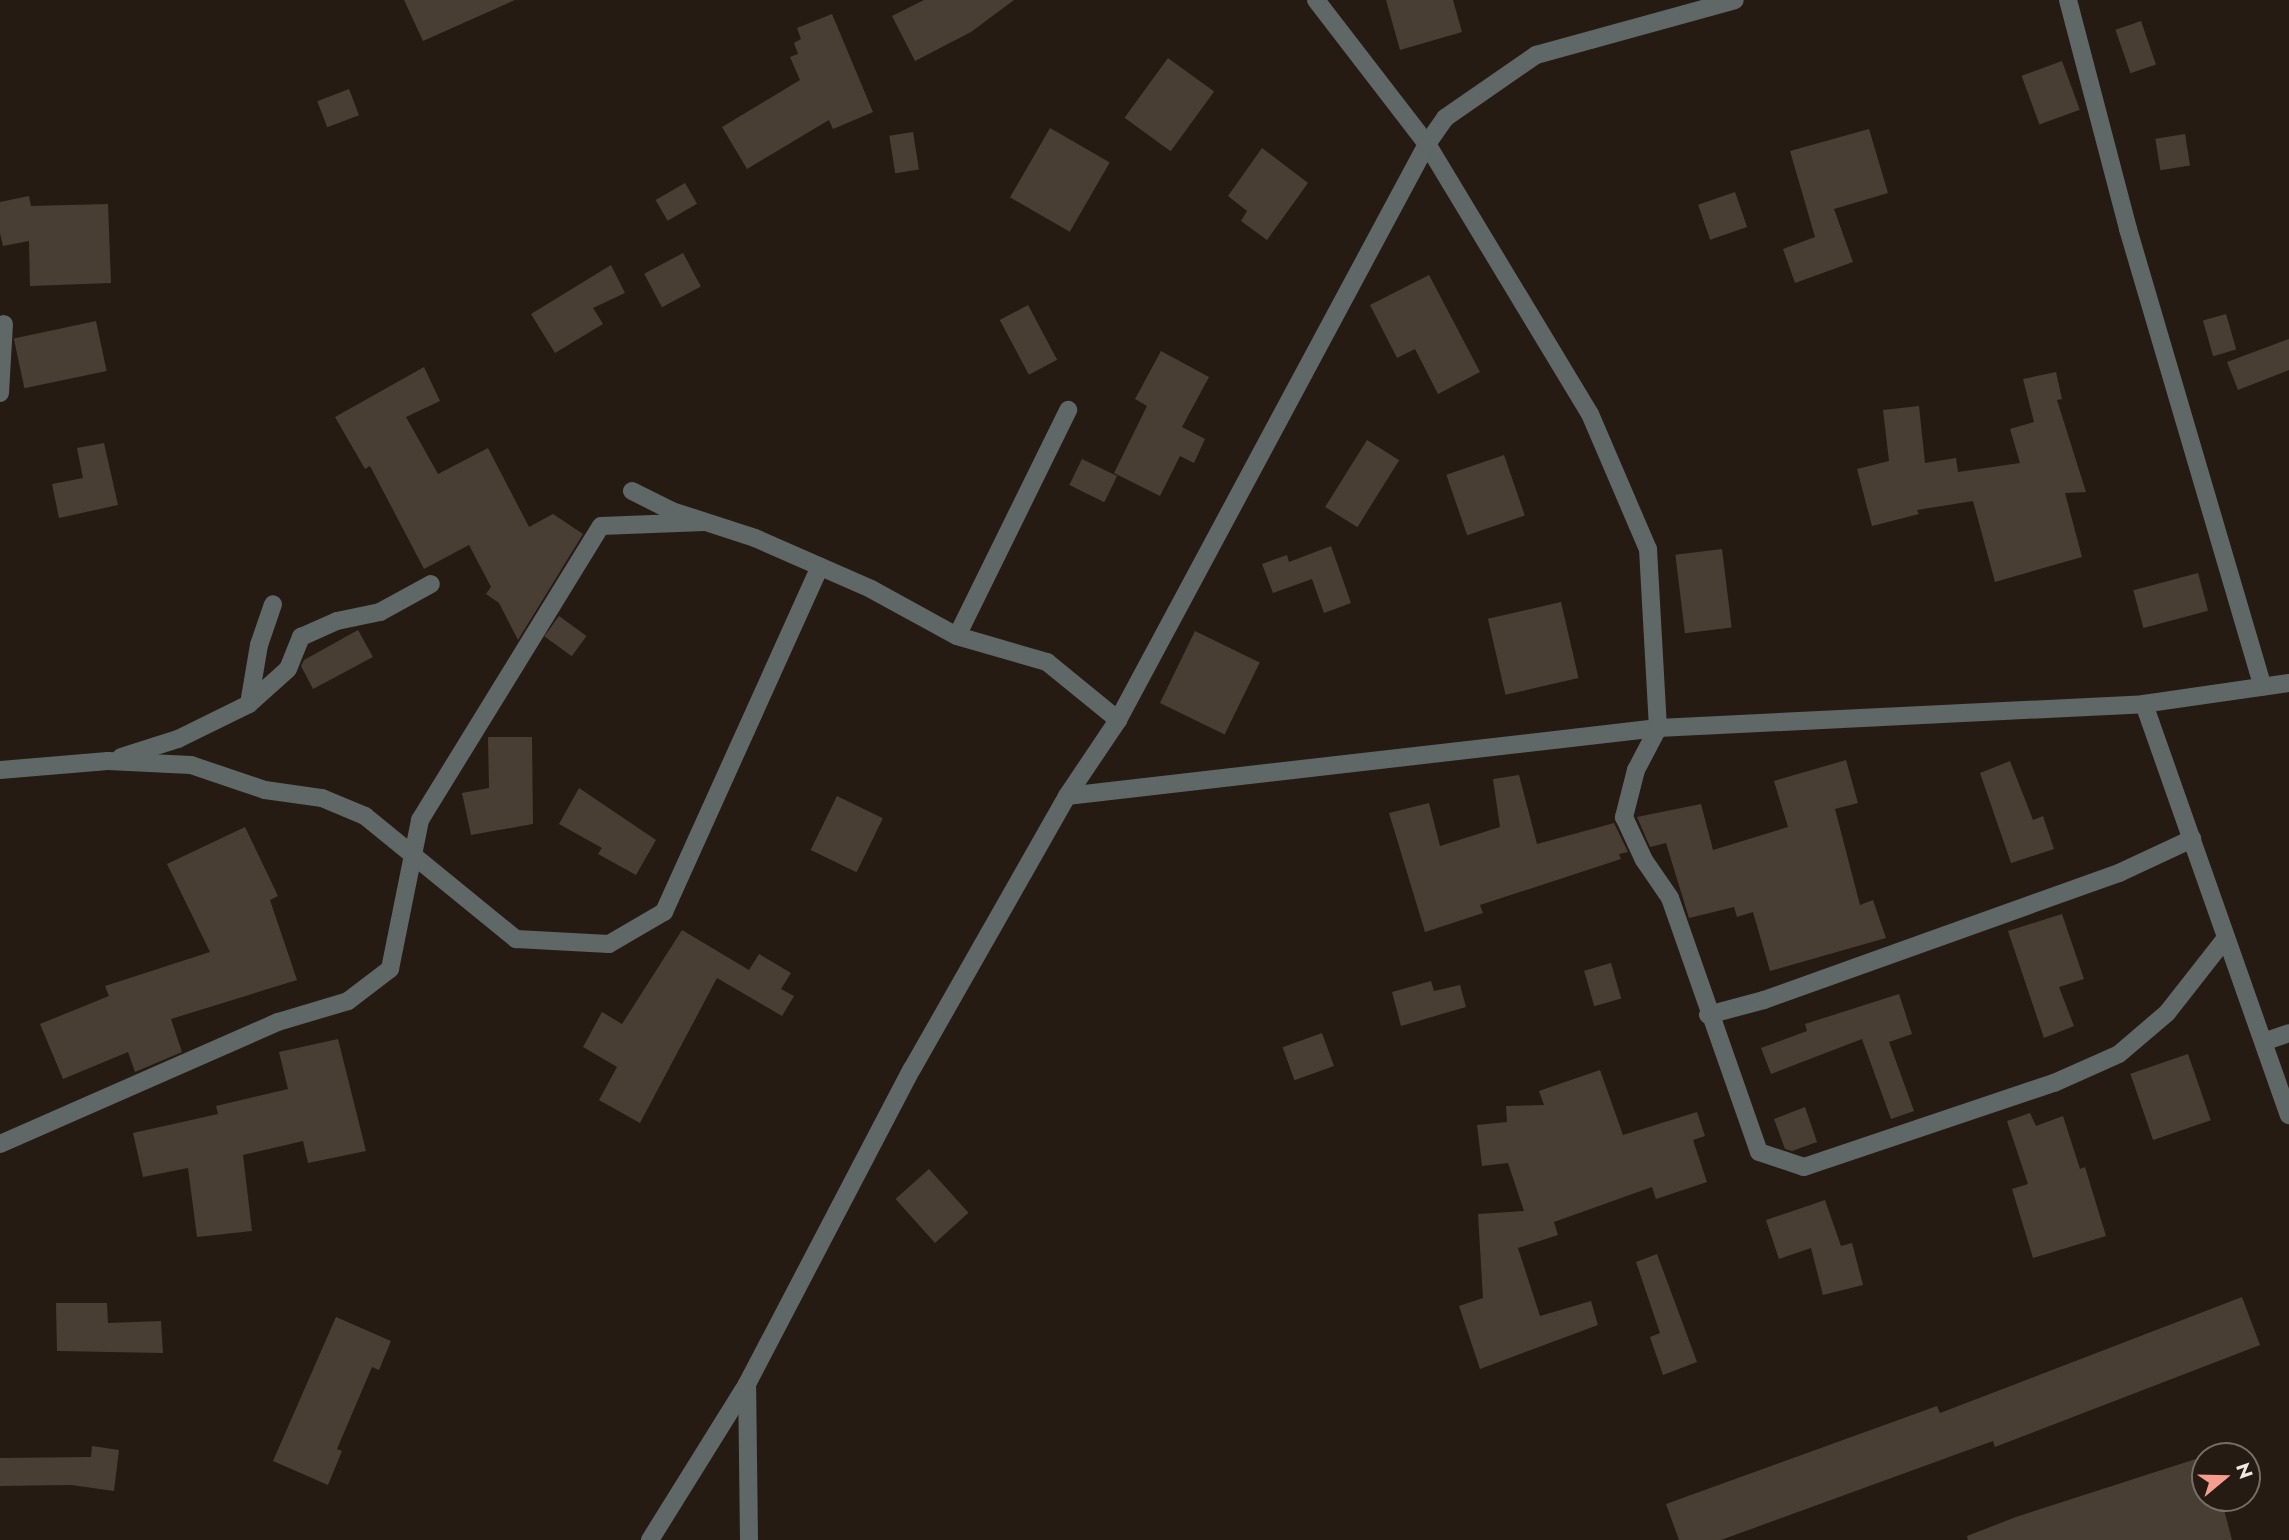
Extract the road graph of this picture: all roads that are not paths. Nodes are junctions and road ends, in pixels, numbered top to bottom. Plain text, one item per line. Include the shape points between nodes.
1 (1316, 0) edge
2 (1735, 0) edge
3 (2068, 0) edge
4 (1427, 144) junction
5 (4, 324) dead end
6 (0, 393) edge
7 (1068, 410) dead end
8 (632, 491) dead end
9 (704, 522) junction
10 (820, 567) junction
11 (431, 584) dead end
12 (273, 604) dead end
13 (957, 636) junction
14 (2289, 683) edge
15 (2263, 687) junction
16 (249, 704) junction
17 (2144, 704) junction
18 (1118, 720) junction
19 (1658, 728) junction
20 (108, 761) junction
21 (0, 770) edge
22 (1067, 796) junction
23 (2192, 839) junction
24 (412, 858) junction
25 (2225, 939) junction
26 (1708, 1014) junction
27 (2289, 1033) edge
28 (2266, 1041) junction
29 (2289, 1115) edge
30 (0, 1144) edge
31 (747, 1384) junction
32 (650, 1540) edge
33 (750, 1540) edge

1 - 4 street
2 - 4 street via 1535,55 1446,118
3 - 15 street via 2128,229
4 - 18 street
4 - 19 street via 1590,414 1648,549
5 - 6 street
7 - 13 street
8 - 9 street
9 - 10 street
9 - 24 street via 601,526 420,820
10 - 13 street
10 - 24 street via 664,912 609,944 516,939
11 - 16 street via 380,612 337,621 301,637 288,669
12 - 16 street via 259,645
13 - 18 street via 1047,662
14 - 15 street
15 - 17 street
16 - 20 street via 178,739
17 - 19 street
17 - 23 street
18 - 22 street
19 - 22 street
19 - 26 street via 1636,770 1624,817 1644,860 1670,898
20 - 21 street
20 - 24 street via 191,765 265,790 322,798 365,816
22 - 31 street via 912,1069
23 - 25 street
23 - 26 street via 2119,873 1764,1000
24 - 30 street via 390,970 348,1001 278,1021
25 - 26 street via 2167,1013 2119,1054 2054,1083 1804,1167 1759,1152
25 - 28 street
27 - 28 street
28 - 29 street
31 - 32 street
31 - 33 street

